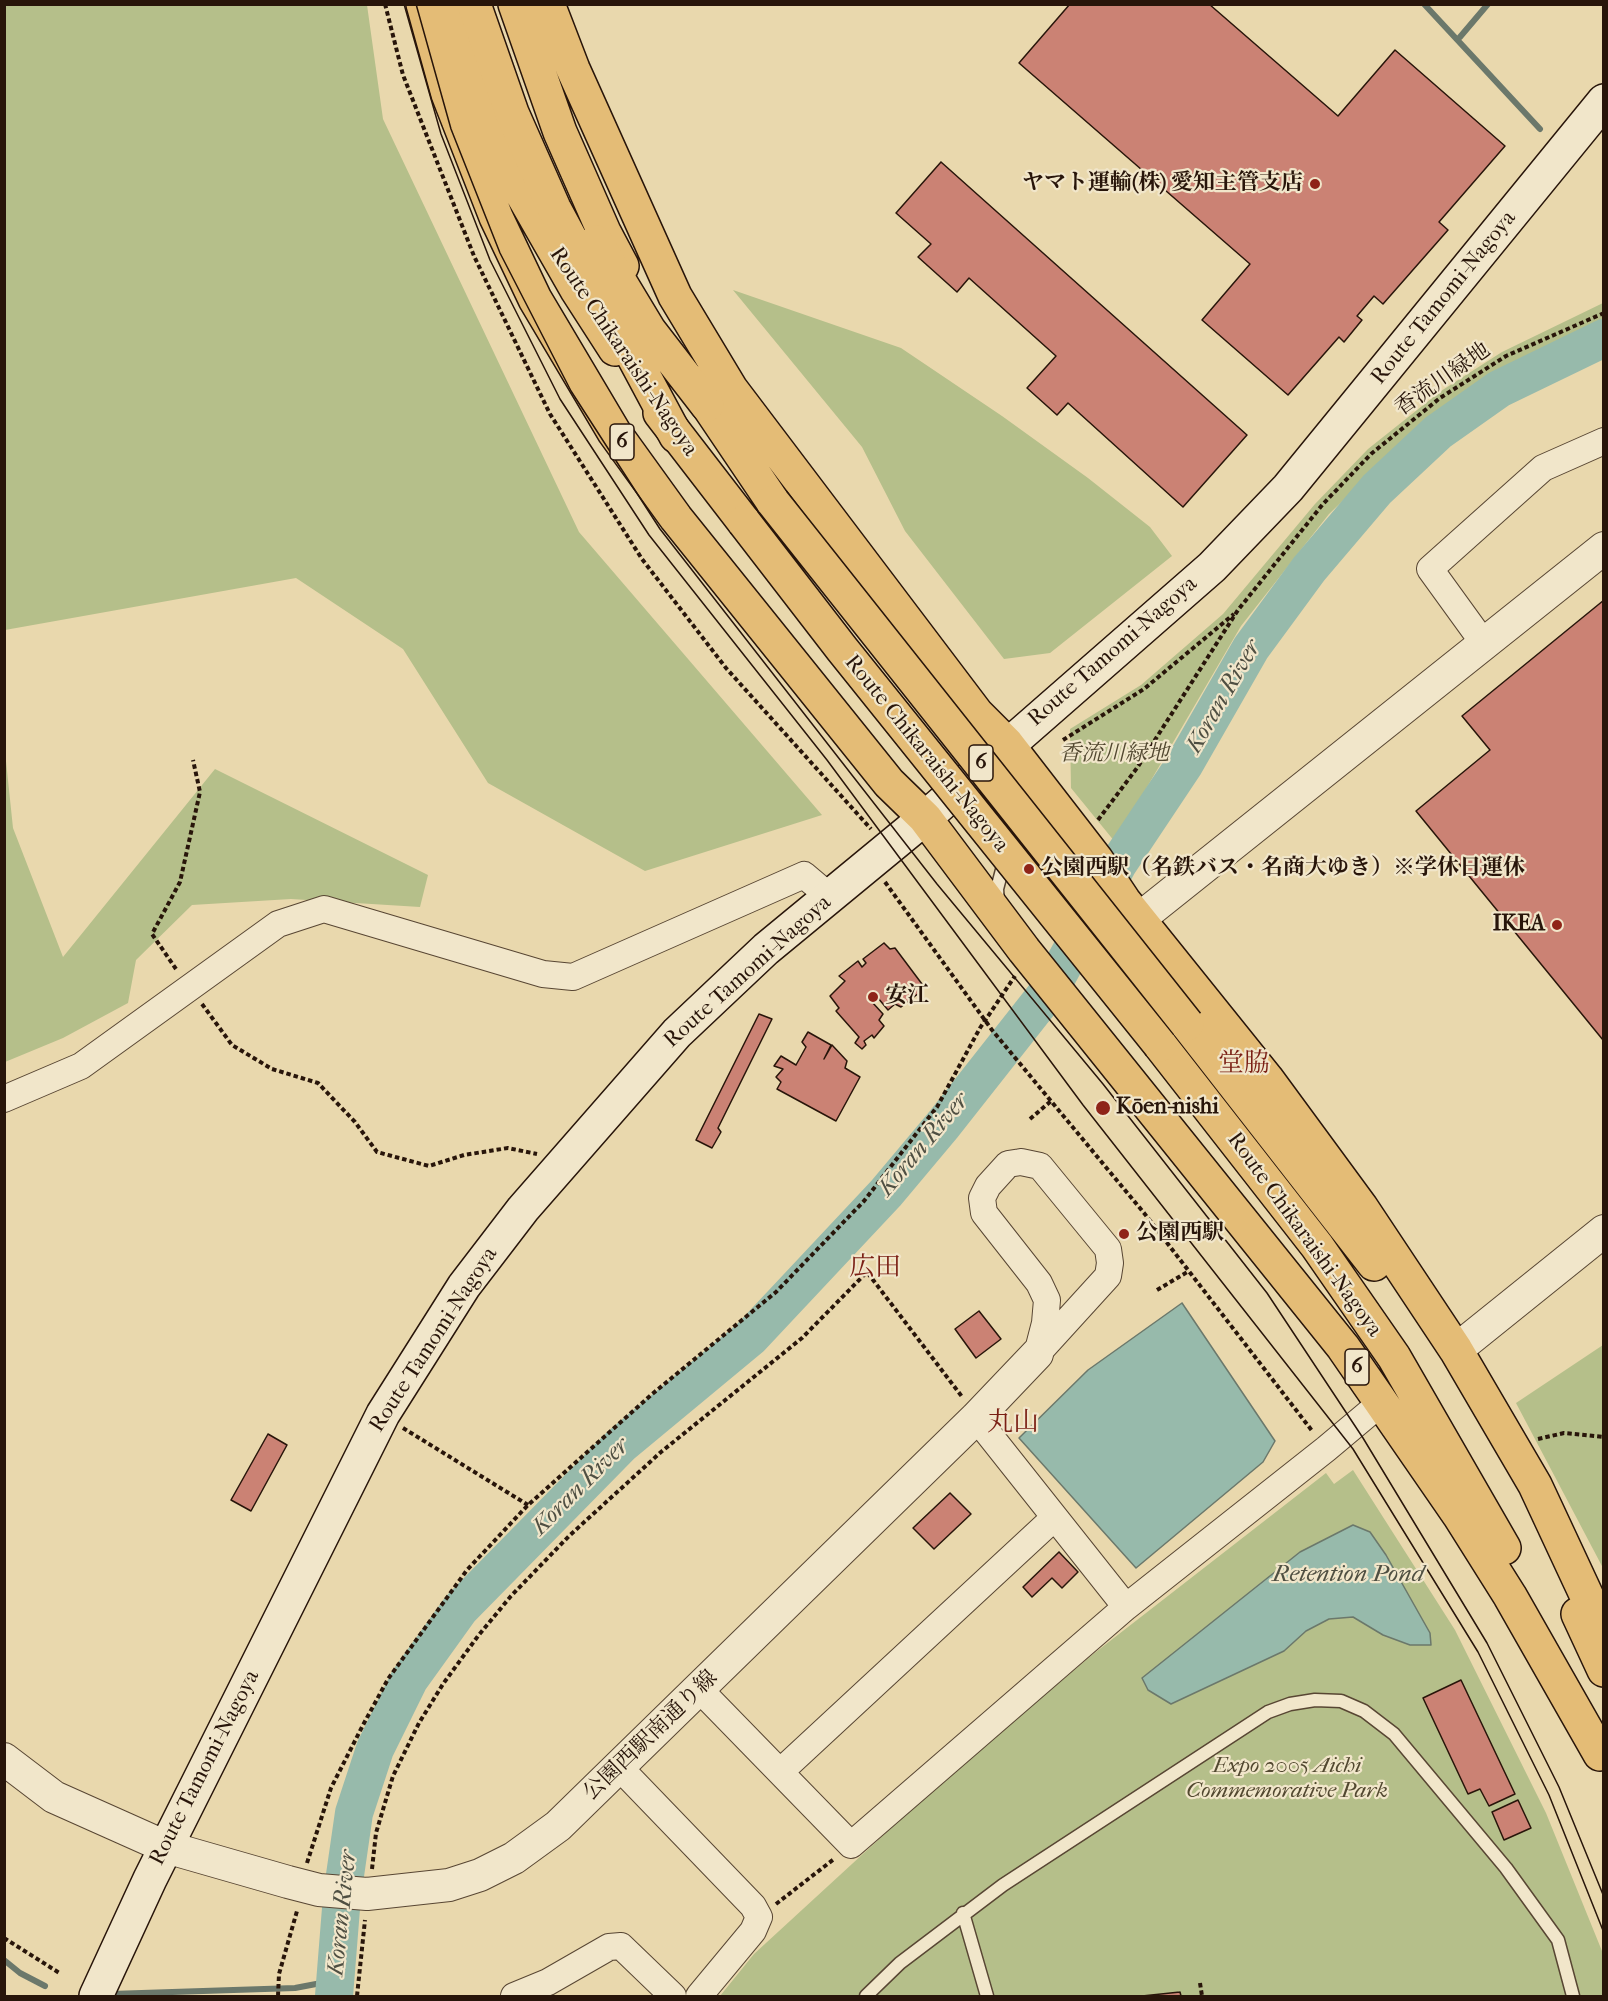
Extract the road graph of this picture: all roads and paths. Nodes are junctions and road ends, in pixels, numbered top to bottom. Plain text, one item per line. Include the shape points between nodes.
1 (423, 4) edge
2 (447, 4) edge
3 (474, 4) edge
4 (492, 4) edge
5 (515, 4) edge
6 (548, 4) edge
7 (1604, 101) edge
8 (1604, 313) edge
9 (707, 405) junction
10 (676, 436) junction
11 (1604, 441) edge
12 (1604, 548) edge
13 (1238, 610) junction
14 (1485, 645) junction
15 (1063, 740) dead end
16 (1007, 744) junction
17 (193, 760) dead end
18 (926, 818) junction
19 (1077, 841) junction
20 (885, 881) dead end
21 (830, 897) junction
22 (1132, 910) junction
23 (998, 913) junction
24 (1028, 956) junction
25 (190, 989) junction
26 (985, 1020) junction
27 (4, 1099) edge
28 (1051, 1101) junction
29 (1030, 1119) dead end
30 (564, 1160) junction
31 (1604, 1232) edge
32 (1189, 1271) junction
33 (1039, 1283) junction
34 (1156, 1290) dead end
35 (1091, 1292) junction
36 (1456, 1350) junction
37 (1037, 1354) junction
38 (1382, 1402) junction
39 (971, 1411) junction
40 (383, 1414) junction
41 (1604, 1437) edge
42 (1538, 1439) dead end
43 (1326, 1449) junction
44 (528, 1505) junction
45 (1054, 1518) junction
46 (1126, 1607) junction
47 (1604, 1633) edge
48 (1604, 1670) edge
49 (700, 1690) junction
50 (1602, 1758) edge
51 (4, 1760) edge
52 (619, 1767) junction
53 (780, 1772) junction
54 (851, 1845) junction
55 (166, 1846) junction
56 (312, 1880) junction
57 (368, 1895) junction
58 (297, 1911) dead end
59 (963, 1913) junction
60 (759, 1917) junction
61 (4, 1938) edge
62 (61, 1974) dead end
63 (1200, 1983) dead end
64 (96, 1996) edge
65 (278, 1996) edge
66 (357, 1996) edge
67 (514, 1996) edge
68 (673, 1996) edge
69 (699, 1996) edge
70 (866, 1996) edge
71 (987, 1996) edge
72 (1202, 1996) edge
73 (1573, 1996) edge

1 - 18 main road, 6 via 448,94 495,217 535,299 587,390 676,518 889,783
2 - 10 main road, Route Chikaraishi-Nagoya / 6 via 494,136 538,224 590,310
3 - 10 main road via 495,70 549,197
4 - 9 main road via 538,124 601,253 649,330
5 - 9 main road, Route Chikaraishi-Nagoya / 6 via 544,90 604,232 657,329
6 - 16 main road, 6 via 675,296 731,390 977,714
7 - 16 main road, Route Tamomi-Nagoya via 1288,488 1212,567
8 - 13 path, 香流川緑地 via 1506,356 1440,398 1371,454 1323,504
9 - 48 main road, Route Chikaraishi-Nagoya / 6, bridge via 773,502 1364,1249 1514,1492
10 - 50 main road, Route Chikaraishi-Nagoya / 6, bridge via 1317,1246 1394,1357 1501,1542 1562,1663
11 - 14 street via 1543,468 1430,569
12 - 14 street
13 - 15 path via 1144,689
13 - 19 path, 香流川緑地 via 1137,768
14 - 22 street
16 - 18 main road, Route Tamomi-Nagoya
16 - 19 main road, 6
17 - 25 path via 200,792 180,882 152,934
18 - 21 main road, Route Tamomi-Nagoya
18 - 23 main road, 6
19 - 22 main road, 6
19 - 23 lane via 1021,850 1002,870 997,889
20 - 26 path
21 - 25 street via 804,875 573,977 543,974 324,909 278,924
21 - 30 main road, Route Tamomi-Nagoya via 766,950 678,1033
22 - 36 main road, 6 via 1267,1079 1361,1206
23 - 24 main road, 6
24 - 26 path
24 - 38 main road, 6 via 1343,1347
25 - 27 street via 81,1066
25 - 30 path via 232,1045 272,1070 318,1083 377,1152 429,1166 508,1148
26 - 28 path
26 - 44 path via 937,1107 864,1201 776,1292 651,1395
28 - 29 path
28 - 32 path
30 - 40 main road, Route Tamomi-Nagoya via 464,1286
31 - 36 street
32 - 34 path
32 - 43 path
33 - 35 street via 1055,1294
33 - 35 street via 984,1214 982,1198 1008,1164 1021,1162 1040,1167 1108,1249 1108,1276
33 - 37 street via 1047,1300
35 - 37 street
36 - 47 main road, 6 via 1535,1485
37 - 39 street, 公園西駅南通り線
38 - 43 street
38 - 50 main road, 6 via 1504,1586
39 - 45 street
39 - 49 street, 公園西駅南通り線
39 - 57 path via 867,1272 802,1338 661,1452 569,1536 478,1636 437,1694 393,1776 376,1833
40 - 44 path
40 - 55 main road, Route Tamomi-Nagoya
41 - 42 path via 1564,1433
43 - 46 street
44 - 56 path via 467,1570 388,1679 331,1788
45 - 46 street
45 - 53 street
46 - 54 street
49 - 52 street, 公園西駅南通り線
49 - 53 street
51 - 55 street, 公園西駅南通り線 via 54,1797
52 - 57 street, 公園西駅南通り線 via 546,1836 514,1858 448,1885
52 - 60 street via 753,1906
53 - 54 street
54 - 60 path
55 - 56 street, 公園西駅南通り線
55 - 64 main road, Route Tamomi-Nagoya
56 - 57 street, 公園西駅南通り線
57 - 66 path
58 - 65 path via 279,1974
59 - 70 lane via 900,1962
59 - 71 lane
59 - 73 lane via 1268,1713 1290,1704 1341,1701 1364,1711 1394,1734 1506,1868 1558,1940
60 - 69 street via 753,1931
61 - 62 path
63 - 72 path
67 - 68 street via 548,1982 609,1947 621,1946

